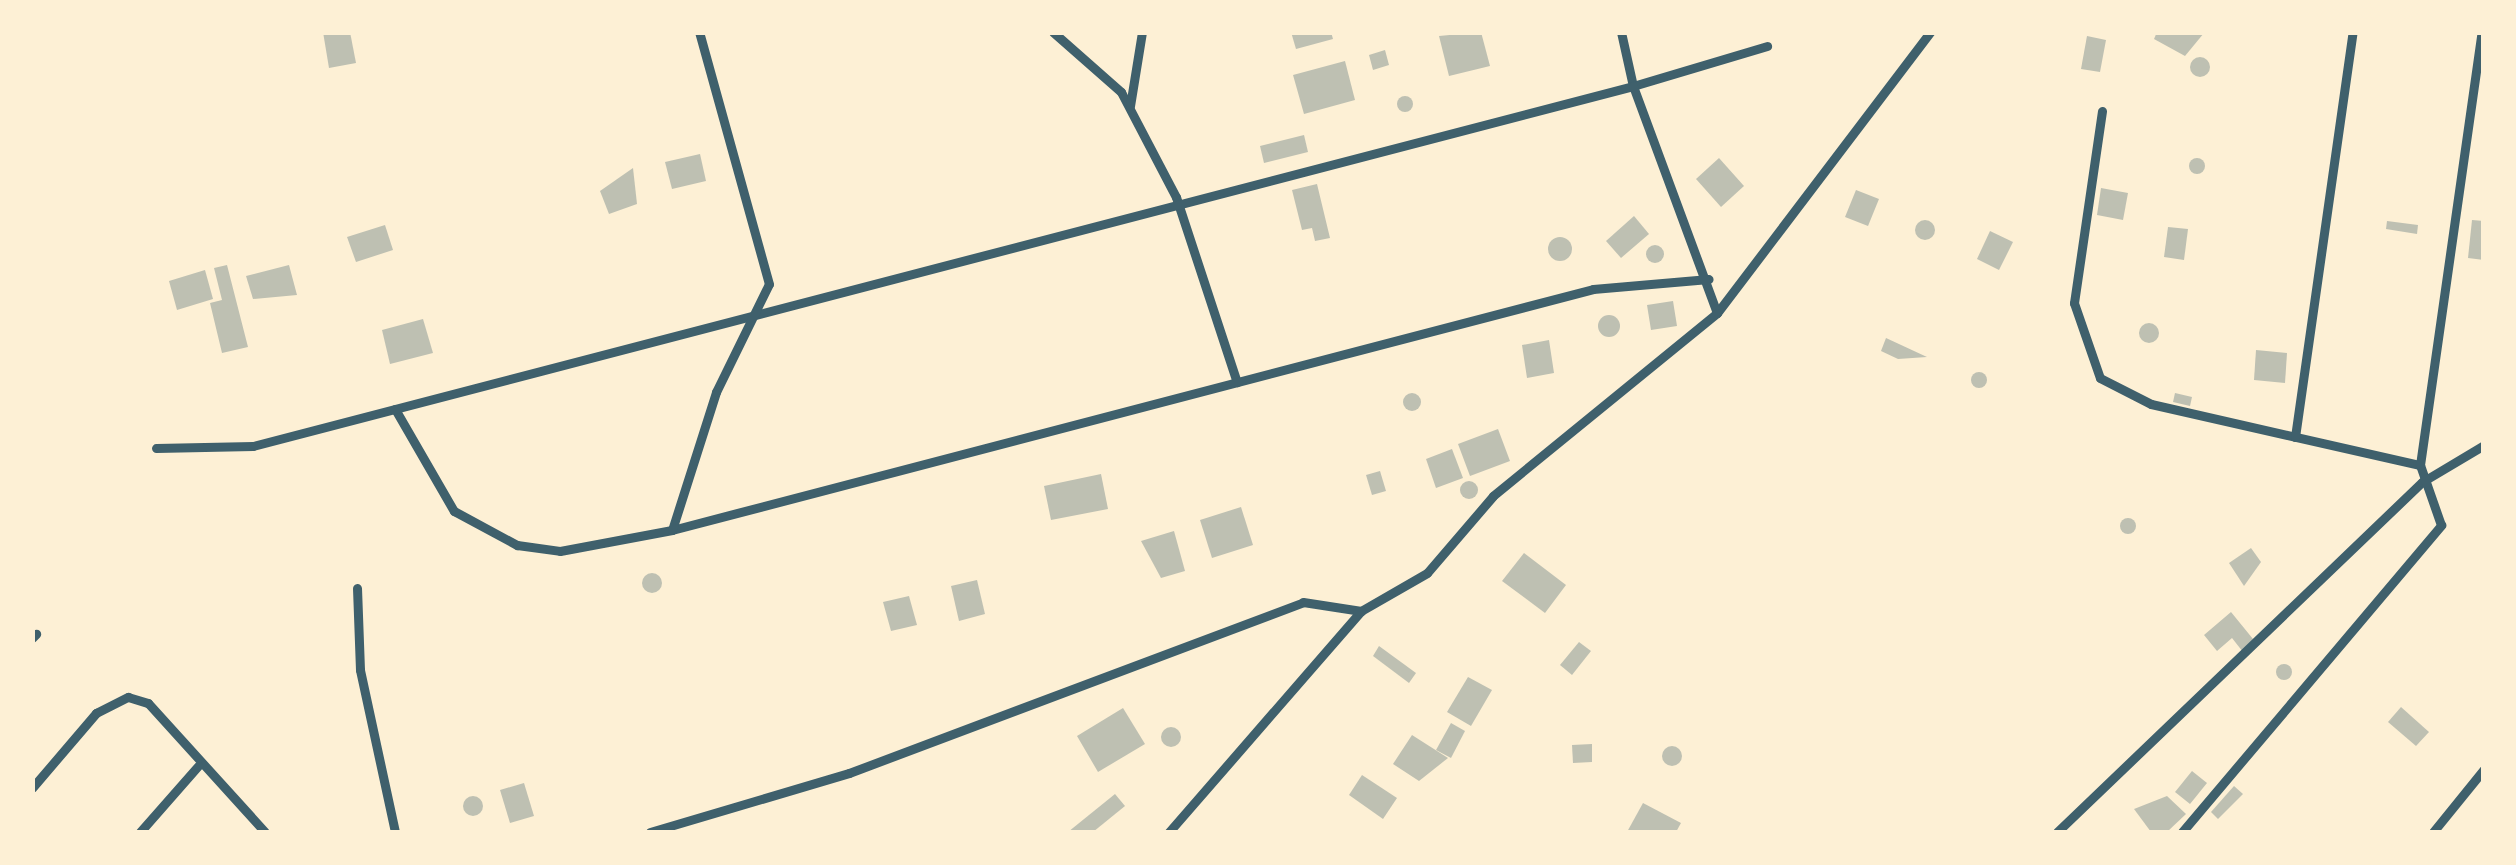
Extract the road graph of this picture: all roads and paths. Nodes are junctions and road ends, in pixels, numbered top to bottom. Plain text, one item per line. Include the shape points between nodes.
1 (699, 32) edge
2 (1052, 32) edge
3 (1142, 32) edge
4 (1621, 32) edge
5 (1930, 32) edge
6 (2354, 32) edge
7 (2482, 32) edge
8 (1767, 46) dead end
9 (1634, 86) junction
10 (1130, 109) junction
11 (2102, 111) dead end
12 (1178, 203) junction
13 (1710, 279) junction
14 (1717, 313) junction
15 (758, 317) junction
16 (1237, 382) junction
17 (395, 409) junction
18 (2295, 436) junction
19 (2484, 445) edge
20 (156, 448) dead end
21 (2420, 465) junction
22 (2422, 482) junction
23 (672, 530) junction
24 (357, 588) dead end
25 (1361, 611) junction
26 (198, 766) junction
27 (2484, 769) edge
28 (32, 788) edge
29 (140, 832) edge
30 (266, 832) edge
31 (396, 832) edge
32 (650, 832) edge
33 (1169, 832) edge
34 (2057, 832) edge
35 (2182, 832) edge
36 (2434, 832) edge

1 - 15 street via 769,284
2 - 10 street
3 - 10 street
4 - 9 street
5 - 14 street
6 - 18 street
7 - 21 street
8 - 9 street
9 - 12 street
9 - 13 street
10 - 12 street
11 - 18 street via 2074,303 2100,378 2151,404
12 - 15 street
12 - 16 street
13 - 14 street
13 - 16 street via 1592,289
14 - 25 street via 1493,496 1427,573
15 - 17 street
15 - 23 street via 716,392
16 - 23 street
17 - 20 street via 253,446
17 - 23 street via 454,512 517,545 560,551
18 - 21 street
19 - 22 street
21 - 22 street
22 - 34 street
22 - 35 street via 2441,525
24 - 31 street via 360,670
25 - 32 street via 1303,602 849,773
25 - 33 street
26 - 28 street via 148,702 128,697 96,712
26 - 29 street
26 - 30 street
27 - 36 street

